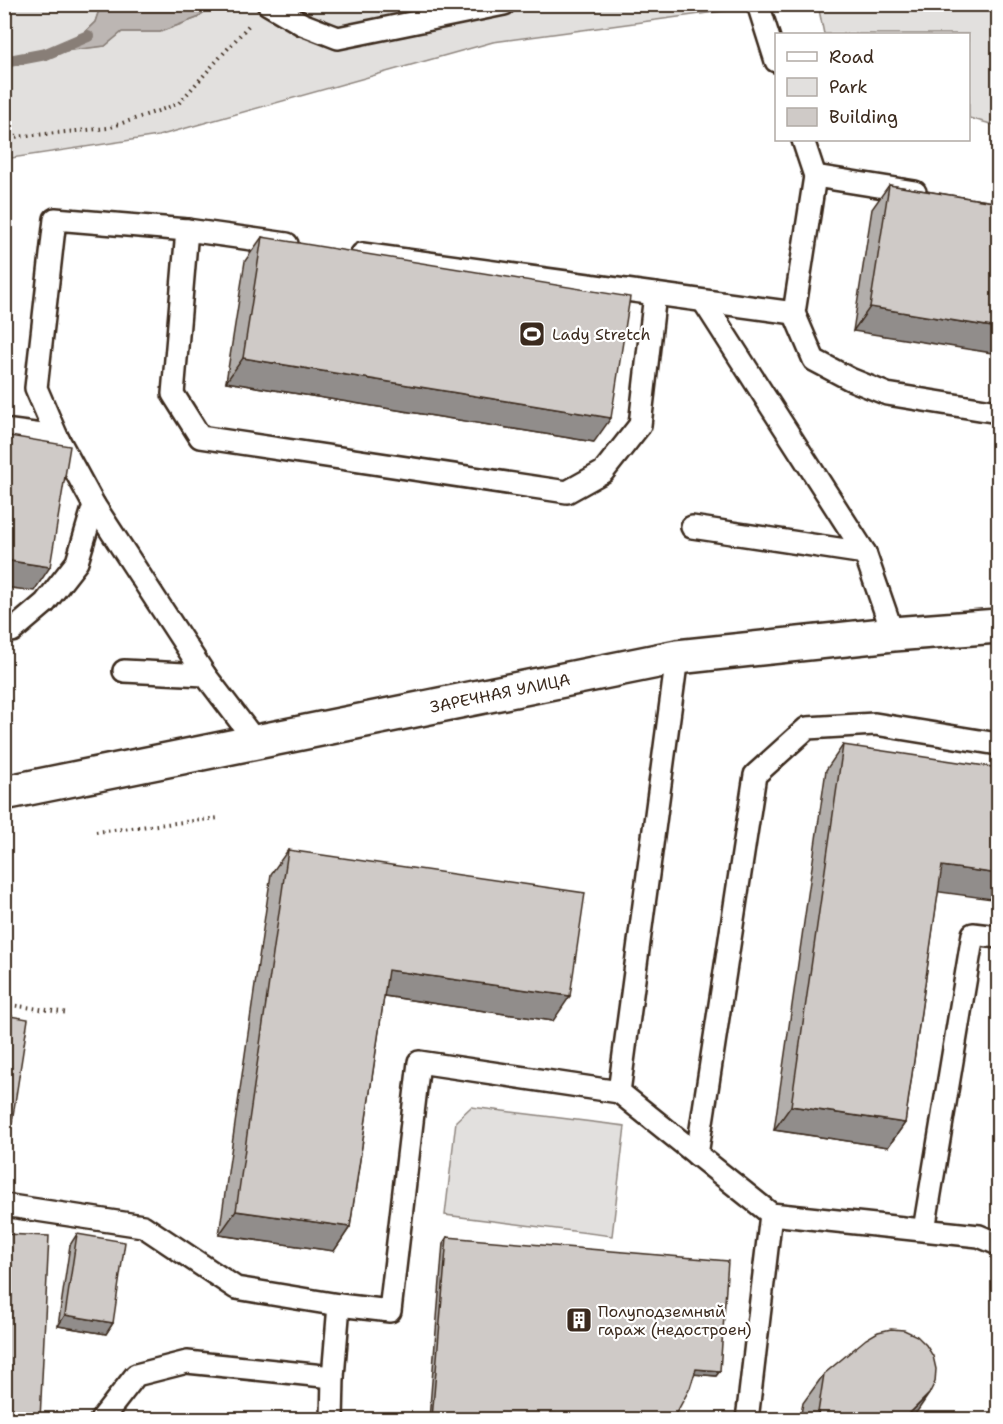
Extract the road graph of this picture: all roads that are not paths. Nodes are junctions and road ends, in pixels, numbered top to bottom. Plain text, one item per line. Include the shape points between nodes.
1 (268, 4) edge
2 (504, 4) edge
3 (758, 4) edge
4 (775, 55) edge
5 (803, 141) edge
6 (815, 176) junction
7 (930, 194) edge
8 (187, 230) junction
9 (304, 246) edge
10 (339, 251) edge
11 (655, 294) junction
12 (704, 302) junction
13 (794, 313) junction
14 (999, 412) edge
15 (4, 430) edge
16 (57, 437) junction
17 (94, 505) junction
18 (692, 527) dead end
19 (865, 553) junction
20 (999, 626) edge
21 (4, 631) edge
22 (893, 634) junction
23 (677, 657) junction
24 (124, 671) dead end
25 (205, 675) junction
26 (256, 742) junction
27 (999, 744) edge
28 (4, 793) edge
29 (999, 938) edge
30 (619, 1092) junction
31 (697, 1155) junction
32 (4, 1205) edge
33 (771, 1214) junction
34 (924, 1230) junction
35 (999, 1244) edge
36 (339, 1305) junction
37 (333, 1377) junction
38 (101, 1419) edge
39 (332, 1419) edge
40 (747, 1419) edge

1 - 2 lane via 302,24 338,38
3 - 4 lane
5 - 6 lane
6 - 7 lane
6 - 13 lane
8 - 9 lane
8 - 11 lane via 173,394 200,437 567,492 603,472 640,425
8 - 16 lane via 55,219 36,388
10 - 11 lane
11 - 12 lane
12 - 13 lane
12 - 19 lane
13 - 14 lane via 814,360 850,379 887,394
15 - 16 lane
16 - 17 lane
17 - 21 lane via 77,562 45,603 12,631
17 - 25 lane
18 - 19 lane
19 - 22 lane
20 - 22 street, ЗАРЕЧНАЯ УЛИЦА
22 - 23 street, ЗАРЕЧНАЯ УЛИЦА
23 - 26 street, ЗАРЕЧНАЯ УЛИЦА
23 - 30 lane
24 - 25 lane
25 - 26 lane
26 - 28 street, ЗАРЕЧНАЯ УЛИЦА
27 - 31 lane via 875,724 807,728 755,776
29 - 34 lane via 973,934
30 - 31 lane
30 - 36 lane via 419,1062 390,1311
31 - 33 lane
32 - 36 lane via 143,1226 236,1288
33 - 34 lane
33 - 40 lane
34 - 35 lane via 979,1236
36 - 37 lane
37 - 38 lane via 187,1362 136,1374
37 - 39 lane

